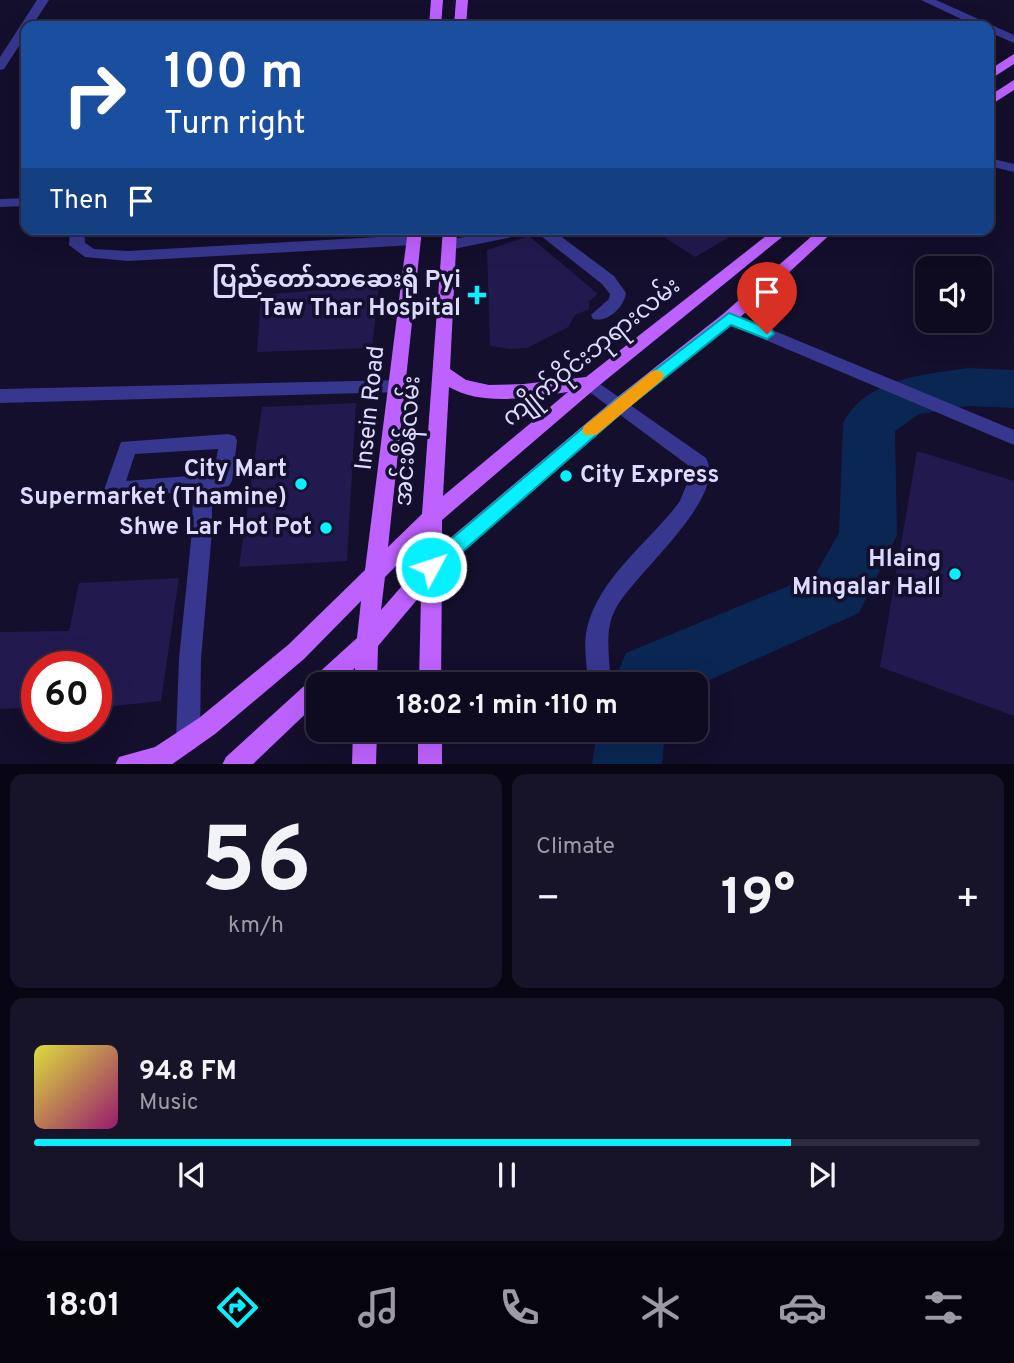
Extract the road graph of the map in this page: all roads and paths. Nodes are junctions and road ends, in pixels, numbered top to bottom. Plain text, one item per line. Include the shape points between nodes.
1 (43, 0) edge
2 (437, 0) edge
3 (462, 0) edge
4 (927, 0) edge
5 (31, 21) edge
6 (435, 21) edge
7 (460, 21) edge
8 (974, 21) edge
9 (994, 30) edge
10 (21, 39) edge
11 (1014, 39) edge
12 (1014, 58) edge
13 (3, 71) edge
14 (994, 72) edge
15 (1014, 84) edge
16 (994, 98) edge
17 (994, 163) edge
18 (1014, 168) edge
19 (21, 202) edge
20 (0, 203) edge
21 (77, 235) edge
22 (470, 235) edge
23 (549, 235) edge
24 (777, 235) edge
25 (822, 235) edge
26 (450, 237) edge
27 (414, 240) edge
28 (599, 315) dead end
29 (729, 318) junction
30 (442, 372) junction
31 (590, 383) junction
32 (399, 386) junction
33 (0, 396) edge
34 (621, 404) junction
35 (1014, 438) edge
36 (203, 482) junction
37 (432, 517) junction
38 (431, 567) junction
39 (377, 569) junction
40 (368, 642) junction
41 (335, 672) edge
42 (367, 672) edge
43 (430, 672) edge
44 (599, 672) edge
45 (306, 699) edge
46 (188, 740) junction
47 (365, 742) edge
48 (430, 742) edge
49 (132, 764) edge
50 (235, 764) edge
51 (364, 764) edge
52 (430, 764) edge

1 - 5 street
2 - 6 main road
3 - 7 main road
4 - 8 street
9 - 11 street
10 - 13 street
12 - 14 main road
15 - 16 main road
17 - 18 street
19 - 20 street
21 - 27 street via 77,245 90,254 128,256
22 - 26 street
23 - 28 street via 608,280 618,293 617,300
24 - 31 main road, ကျိုက်ဝိုင်းဘုရားလမ်း
25 - 29 main road
26 - 30 main road, အင်းစိန်လမ်း
27 - 32 main road, Insein Road
29 - 34 main road
29 - 35 street
30 - 31 main road via 459,385 478,390
30 - 37 main road, အင်းစိန်လမ်း
31 - 34 street
31 - 37 main road, ကျိုက်ဝိုင်းဘုရားလမ်း
32 - 33 street
32 - 39 main road, Insein Road
34 - 38 main road
34 - 44 street via 699,463 695,491 678,519 642,556 608,604 598,629
36 - 36 street via 152,487 114,490 128,447 228,440 222,481
36 - 46 street
37 - 38 main road, အင်းစိန်လမ်း
37 - 39 main road, ကျိုက်ဝိုင်းဘုရားလမ်း
38 - 40 main road
38 - 43 main road, အင်းစိန်လမ်း
39 - 40 main road
39 - 46 main road, ကျိုက်ဝိုင်းဘုရားလမ်း via 296,652
40 - 41 main road
40 - 42 main road
45 - 50 main road
46 - 49 main road, ကျိုက်ဝိုင်းဘုရားလမ်း via 160,758
47 - 51 main road
48 - 52 main road

